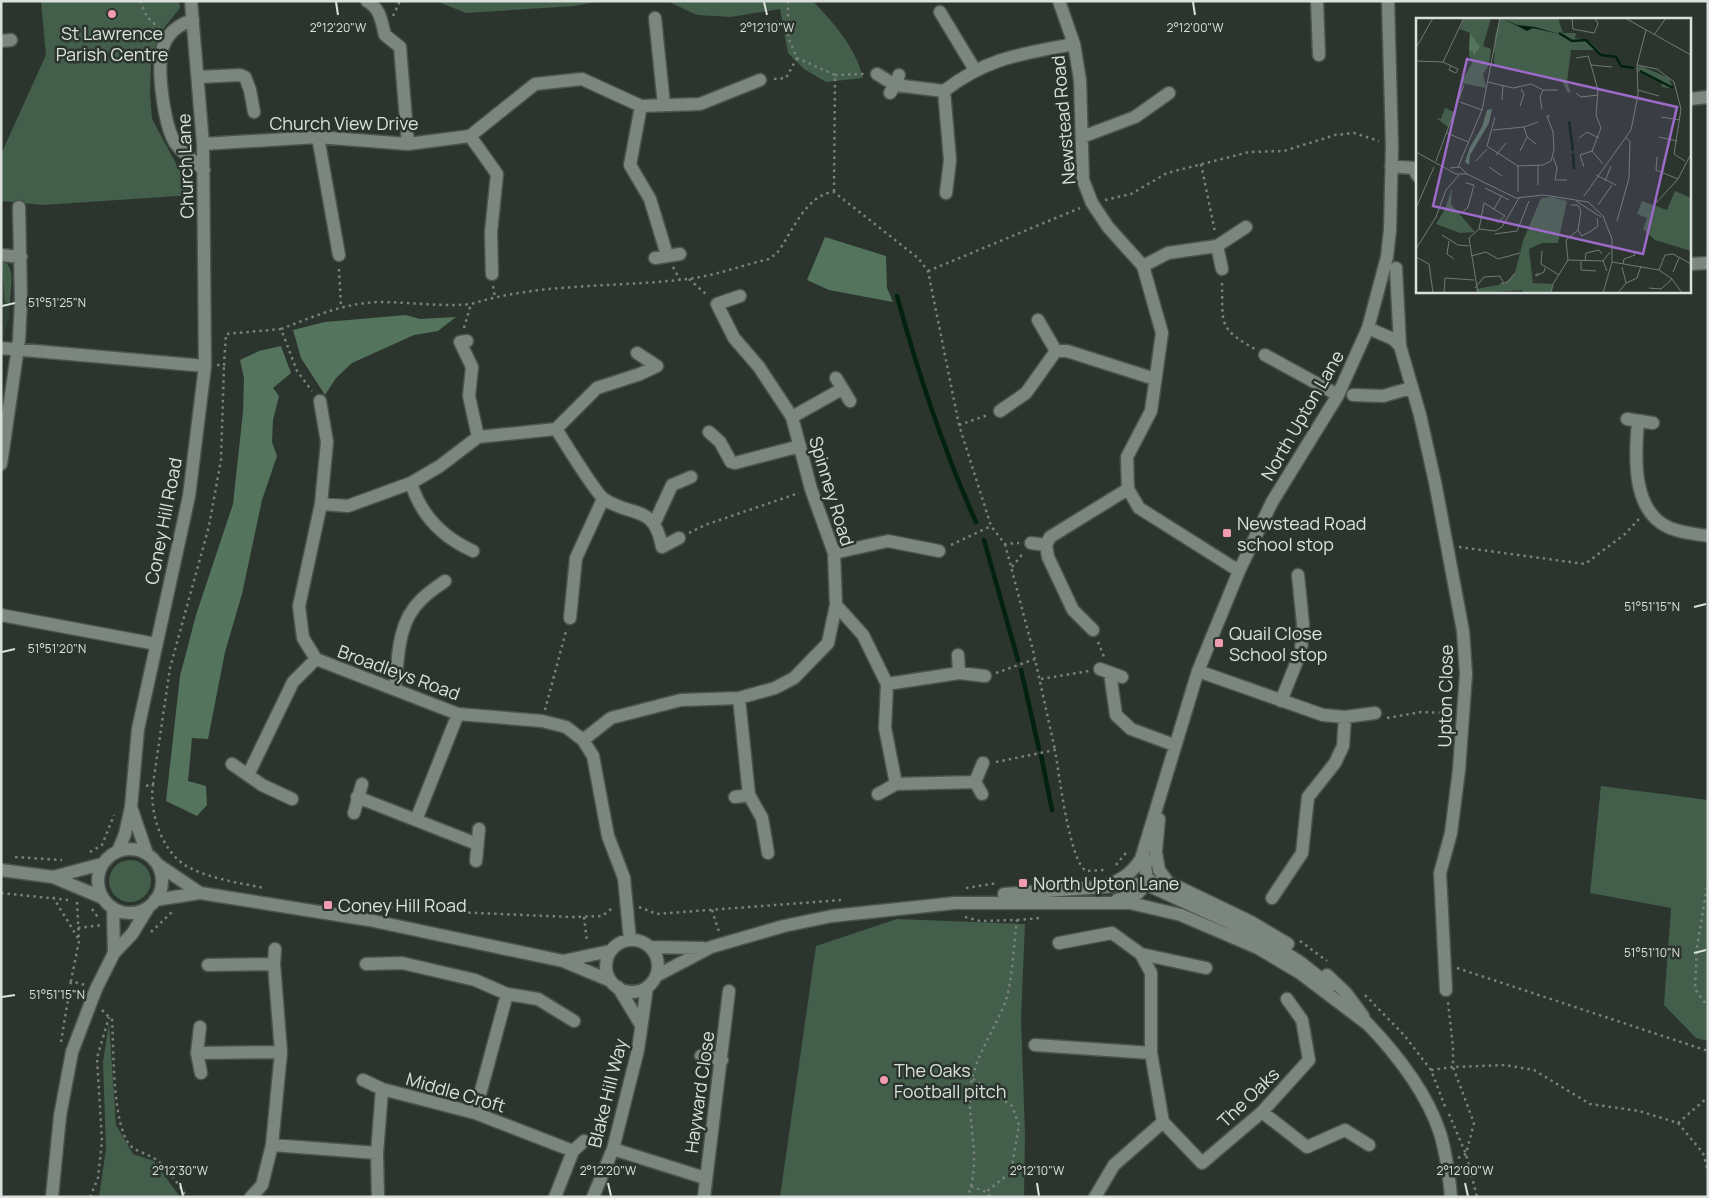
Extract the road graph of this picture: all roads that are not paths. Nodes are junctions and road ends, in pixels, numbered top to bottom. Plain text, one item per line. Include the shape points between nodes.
1 (191, 1) edge
2 (367, 1) edge
3 (1059, 1) edge
4 (1317, 1) edge
5 (1388, 1) edge
6 (940, 11) dead end
7 (655, 18) dead end
8 (193, 20) junction
9 (1074, 44) junction
10 (1320, 55) dead end
11 (975, 70) junction
12 (877, 74) road end
13 (199, 77) junction
14 (760, 80) road end
15 (944, 91) junction
16 (1169, 93) dead end
17 (1708, 97) edge
18 (1692, 100) edge
19 (664, 105) junction
20 (641, 106) junction
21 (254, 112) dead end
22 (470, 136) junction
23 (318, 137) junction
24 (1082, 137) junction
25 (203, 144) junction
26 (408, 144) junction
27 (1392, 166) junction
28 (204, 170) junction
29 (1416, 173) edge
30 (946, 193) dead end
31 (19, 207) dead end
32 (1246, 227) dead end
33 (1217, 246) junction
34 (1, 255) edge
35 (339, 255) road end
36 (667, 256) dead end
37 (21, 257) junction
38 (1708, 263) edge
39 (1692, 264) edge
40 (1143, 266) junction
41 (1222, 268) road end
42 (1396, 268) dead end
43 (492, 274) dead end
44 (740, 296) dead end
45 (1038, 320) dead end
46 (1368, 328) junction
47 (206, 329) joint
48 (464, 342) road end
49 (1400, 346) junction
50 (1, 348) edge
51 (19, 348) junction
52 (1056, 351) junction
53 (637, 352) dead end
54 (1265, 354) road end
55 (205, 366) junction
56 (1155, 379) junction
57 (1411, 388) junction
58 (1338, 395) junction
59 (1353, 395) dead end
60 (320, 401) road end
61 (850, 401) dead end
62 (1000, 411) road end
63 (792, 417) junction
64 (1653, 424) dead end
65 (556, 429) junction
66 (709, 432) dead end
67 (478, 438) junction
68 (800, 446) junction
69 (1, 464) edge
70 (691, 477) dead end
71 (411, 483) junction
72 (1128, 489) junction
73 (603, 499) junction
74 (321, 504) junction
75 (654, 524) junction
76 (1708, 536) edge
77 (679, 538) road end
78 (1031, 543) road end
79 (1046, 545) junction
80 (473, 551) dead end
81 (938, 551) road end
82 (834, 553) junction
83 (1239, 571) junction
84 (1298, 575) dead end
85 (445, 581) dead end
86 (836, 605) junction
87 (1, 615) edge
88 (570, 618) road end
89 (1093, 630) road end
90 (156, 644) junction
91 (958, 655) dead end
92 (316, 659) junction
93 (1198, 671) junction
94 (959, 673) junction
95 (1111, 673) road end
96 (985, 676) road end
97 (887, 684) junction
98 (395, 689) junction
99 (739, 698) junction
100 (1281, 701) junction
101 (1375, 713) road end
102 (458, 714) junction
103 (1345, 717) junction
104 (583, 740) junction
105 (1174, 745) junction
106 (987, 762) road end
107 (232, 764) dead end
108 (248, 775) junction
109 (975, 782) junction
110 (362, 784) dead end
111 (896, 784) junction
112 (878, 794) dead end
113 (982, 794) dead end
114 (749, 795) junction
115 (357, 796) junction
116 (735, 797) dead end
117 (292, 799) dead end
118 (1160, 799) junction
119 (131, 807) junction
120 (354, 813) dead end
121 (416, 820) junction
122 (479, 830) dead end
123 (477, 844) junction
124 (118, 851) junction
125 (1143, 852) junction
126 (768, 853) dead end
127 (1156, 853) junction
128 (147, 854) junction
129 (476, 861) dead end
130 (102, 864) junction
131 (157, 864) junction
132 (1, 870) edge
133 (53, 877) junction
134 (1149, 883) junction
135 (1100, 887) junction
136 (1178, 887) junction
137 (200, 893) junction
138 (103, 898) junction
139 (1272, 898) dead end
140 (955, 902) junction
141 (1101, 902) junction
142 (152, 904) junction
143 (112, 908) junction
144 (630, 940) junction
145 (1059, 943) dead end
146 (716, 945) junction
147 (650, 948) junction
148 (275, 950) dead end
149 (610, 952) junction
150 (114, 953) junction
151 (1141, 954) junction
152 (563, 961) junction
153 (274, 964) junction
154 (366, 964) dead end
155 (208, 965) dead end
156 (1206, 968) dead end
157 (656, 976) junction
158 (614, 984) junction
159 (647, 986) junction
160 (1446, 990) road end
161 (729, 991) dead end
162 (507, 994) junction
163 (1287, 999) dead end
164 (574, 1021) dead end
165 (641, 1025) junction
166 (1370, 1026) junction
167 (200, 1027) dead end
168 (1035, 1045) dead end
169 (281, 1052) junction
170 (197, 1053) junction
171 (1152, 1054) junction
172 (702, 1056) dead end
173 (722, 1060) junction
174 (201, 1073) dead end
175 (363, 1080) dead end
176 (382, 1089) junction
177 (1262, 1112) junction
178 (475, 1113) junction
179 (1163, 1122) junction
180 (584, 1141) dead end
181 (272, 1145) junction
182 (1369, 1145) dead end
183 (613, 1149) junction
184 (574, 1151) junction
185 (377, 1153) junction
186 (705, 1178) junction
187 (246, 1194) edge
188 (52, 1197) edge
189 (378, 1197) edge
190 (555, 1197) edge
191 (593, 1197) edge
192 (704, 1197) edge
193 (1095, 1197) edge
194 (1451, 1197) edge

1 - 8 street, Church Lane
2 - 26 street via 380,12 385,35 400,47
3 - 9 street, Newstead Road
4 - 10 street
5 - 27 street, North Upton Lane
6 - 11 street
7 - 19 street
8 - 13 street, Church Lane
8 - 28 street via 178,25 163,47 160,76 163,107 174,142
9 - 11 street via 1006,57
9 - 24 street, Newstead Road via 1080,80
11 - 15 street
12 - 15 street via 894,84
13 - 21 street via 244,77
13 - 25 street, Church Lane
14 - 19 street via 700,104
15 - 30 street via 950,160
16 - 24 street via 1136,117
17 - 18 street
19 - 20 street
20 - 22 street via 582,79 535,84
20 - 36 street via 630,164 650,199
22 - 26 street, Church View Drive
22 - 43 street via 497,174 491,232
23 - 25 street, Church View Drive
23 - 26 street, Church View Drive
23 - 35 street
24 - 40 street, Newstead Road via 1083,180 1092,203 1108,227
25 - 28 street, Church Lane
27 - 29 street via 1413,168
27 - 46 street, North Upton Lane via 1387,257
28 - 47 street, Church Lane
31 - 37 street
32 - 33 street
33 - 40 street via 1168,253
33 - 41 street
34 - 37 street
37 - 51 street
38 - 39 street
40 - 56 street, Newstead Road via 1162,333
42 - 49 street, Upton Close
44 - 63 street, Spinney Road via 716,304 734,338 759,367
45 - 52 street
46 - 49 street via 1393,339
46 - 58 street, North Upton Lane
47 - 55 street, Coney Hill Road
48 - 67 street via 472,367 469,396
49 - 57 street, Upton Close
50 - 51 street
51 - 55 street
51 - 69 street
52 - 56 street via 1067,351
52 - 62 street via 1026,393
53 - 65 street via 657,366 597,388
54 - 58 street
55 - 90 street, Coney Hill Road via 189,496
56 - 72 street, Newstead Road via 1151,411 1127,457
57 - 59 street via 1377,397
57 - 160 street, Upton Close via 1435,482 1463,631 1466,674 1463,745 1451,833 1440,873
58 - 83 street, North Upton Lane via 1272,502
60 - 74 street, Broadleys Road via 327,442
61 - 63 street via 839,384
63 - 68 street, Spinney Road
64 - 76 street via 1633,420 1637,468 1648,510 1669,528
65 - 67 street
65 - 73 street
66 - 68 street via 720,442 730,462 735,463
67 - 71 street
68 - 82 street, Spinney Road via 811,489
70 - 75 street via 672,485
71 - 74 street via 348,506
71 - 80 street via 416,500 444,535
72 - 79 street via 1050,537
72 - 83 street via 1139,508
73 - 75 street via 647,516
73 - 88 street via 576,558
74 - 92 street, Broadleys Road via 299,606 303,638
75 - 77 street via 659,530 662,546
78 - 79 street
79 - 89 street via 1068,614
81 - 82 street via 888,541
82 - 86 street, Spinney Road
83 - 93 street, North Upton Lane
84 - 100 street via 1303,624 1300,651
85 - 98 street via 410,613 402,636
86 - 97 street via 864,635
86 - 99 street, Spinney Road via 828,643 794,678 776,688
87 - 90 street
90 - 119 street, Coney Hill Road via 138,729
91 - 94 street
92 - 98 street, Broadleys Road
92 - 108 street via 293,682
93 - 100 street
93 - 105 street, North Upton Lane
94 - 96 street
94 - 97 street
95 - 105 street via 1116,715 1131,729
97 - 111 street via 885,728
98 - 102 street, Broadleys Road
99 - 104 street, Spinney Road via 681,700 611,718
99 - 114 street
100 - 103 street via 1323,715
101 - 103 street
102 - 104 street, Broadleys Road via 542,721 566,727
102 - 121 street
103 - 139 street via 1343,746 1335,763 1308,797 1302,852
104 - 144 street, Broadleys Road via 593,756 608,836 624,878
105 - 118 street, North Upton Lane
106 - 109 street
107 - 108 street
108 - 117 street
109 - 111 street
109 - 113 street
110 - 115 street
111 - 112 street
114 - 116 street
114 - 126 street via 762,818
115 - 120 street
115 - 121 street
118 - 125 street, North Upton Lane
118 - 127 street, North Upton Lane
119 - 124 street, Coney Hill Road
119 - 128 street, Coney Hill Road
121 - 123 street
122 - 123 street
123 - 129 street
124 - 128 street via 133,849
124 - 130 street
125 - 134 street
125 - 135 street via 1129,874
127 - 134 street, North Upton Lane
127 - 136 street via 1163,876
128 - 131 street
130 - 133 street via 79,865
130 - 138 street via 98,886
131 - 137 street
131 - 142 street via 162,876 161,889
132 - 133 street
133 - 138 street via 77,895
134 - 135 street
134 - 136 street
134 - 141 street via 1126,898
134 - 166 street via 1164,894 1222,918 1286,952 1331,987
135 - 140 street via 996,895
136 - 166 street via 1251,922 1306,956 1346,993
137 - 142 street
137 - 152 street via 368,920
138 - 143 street
140 - 141 street
140 - 146 street via 832,916
141 - 166 street via 1130,903 1166,910 1235,937 1300,973
142 - 143 street via 129,913
142 - 150 street via 137,928
143 - 150 street
144 - 147 street
144 - 149 street via 618,944
145 - 151 street via 1112,933
146 - 147 street
146 - 157 street
147 - 157 street via 658,961
148 - 153 street
149 - 152 street
149 - 158 street via 606,966
150 - 188 street via 96,989 72,1052 60,1116
151 - 156 street
151 - 171 street via 1151,973
152 - 158 street
153 - 155 street
153 - 169 street
154 - 162 street via 402,963 475,980
157 - 159 street
158 - 159 street via 632,991
158 - 165 street, Blake Hill Way
159 - 165 street, Blake Hill Way
161 - 173 street, Hayward Close
162 - 164 street via 538,999
162 - 178 street
163 - 177 street, The Oaks via 1302,1020 1309,1060
165 - 183 street, Blake Hill Way via 638,1050
166 - 194 street via 1399,1060 1432,1114 1447,1162
167 - 170 street
168 - 171 street
169 - 170 street
169 - 181 street
170 - 174 street
171 - 179 street
172 - 173 street
173 - 186 street, Hayward Close
175 - 176 street
176 - 178 street, Middle Croft
176 - 185 street, Middle Croft
177 - 179 street, The Oaks via 1202,1162
177 - 182 street via 1307,1147 1345,1130
178 - 184 street, Middle Croft
179 - 193 street via 1114,1165
180 - 184 street
181 - 185 street
181 - 187 street via 262,1185
183 - 186 street
183 - 191 street, Blake Hill Way
184 - 190 street
185 - 189 street, Middle Croft
186 - 192 street, Hayward Close

